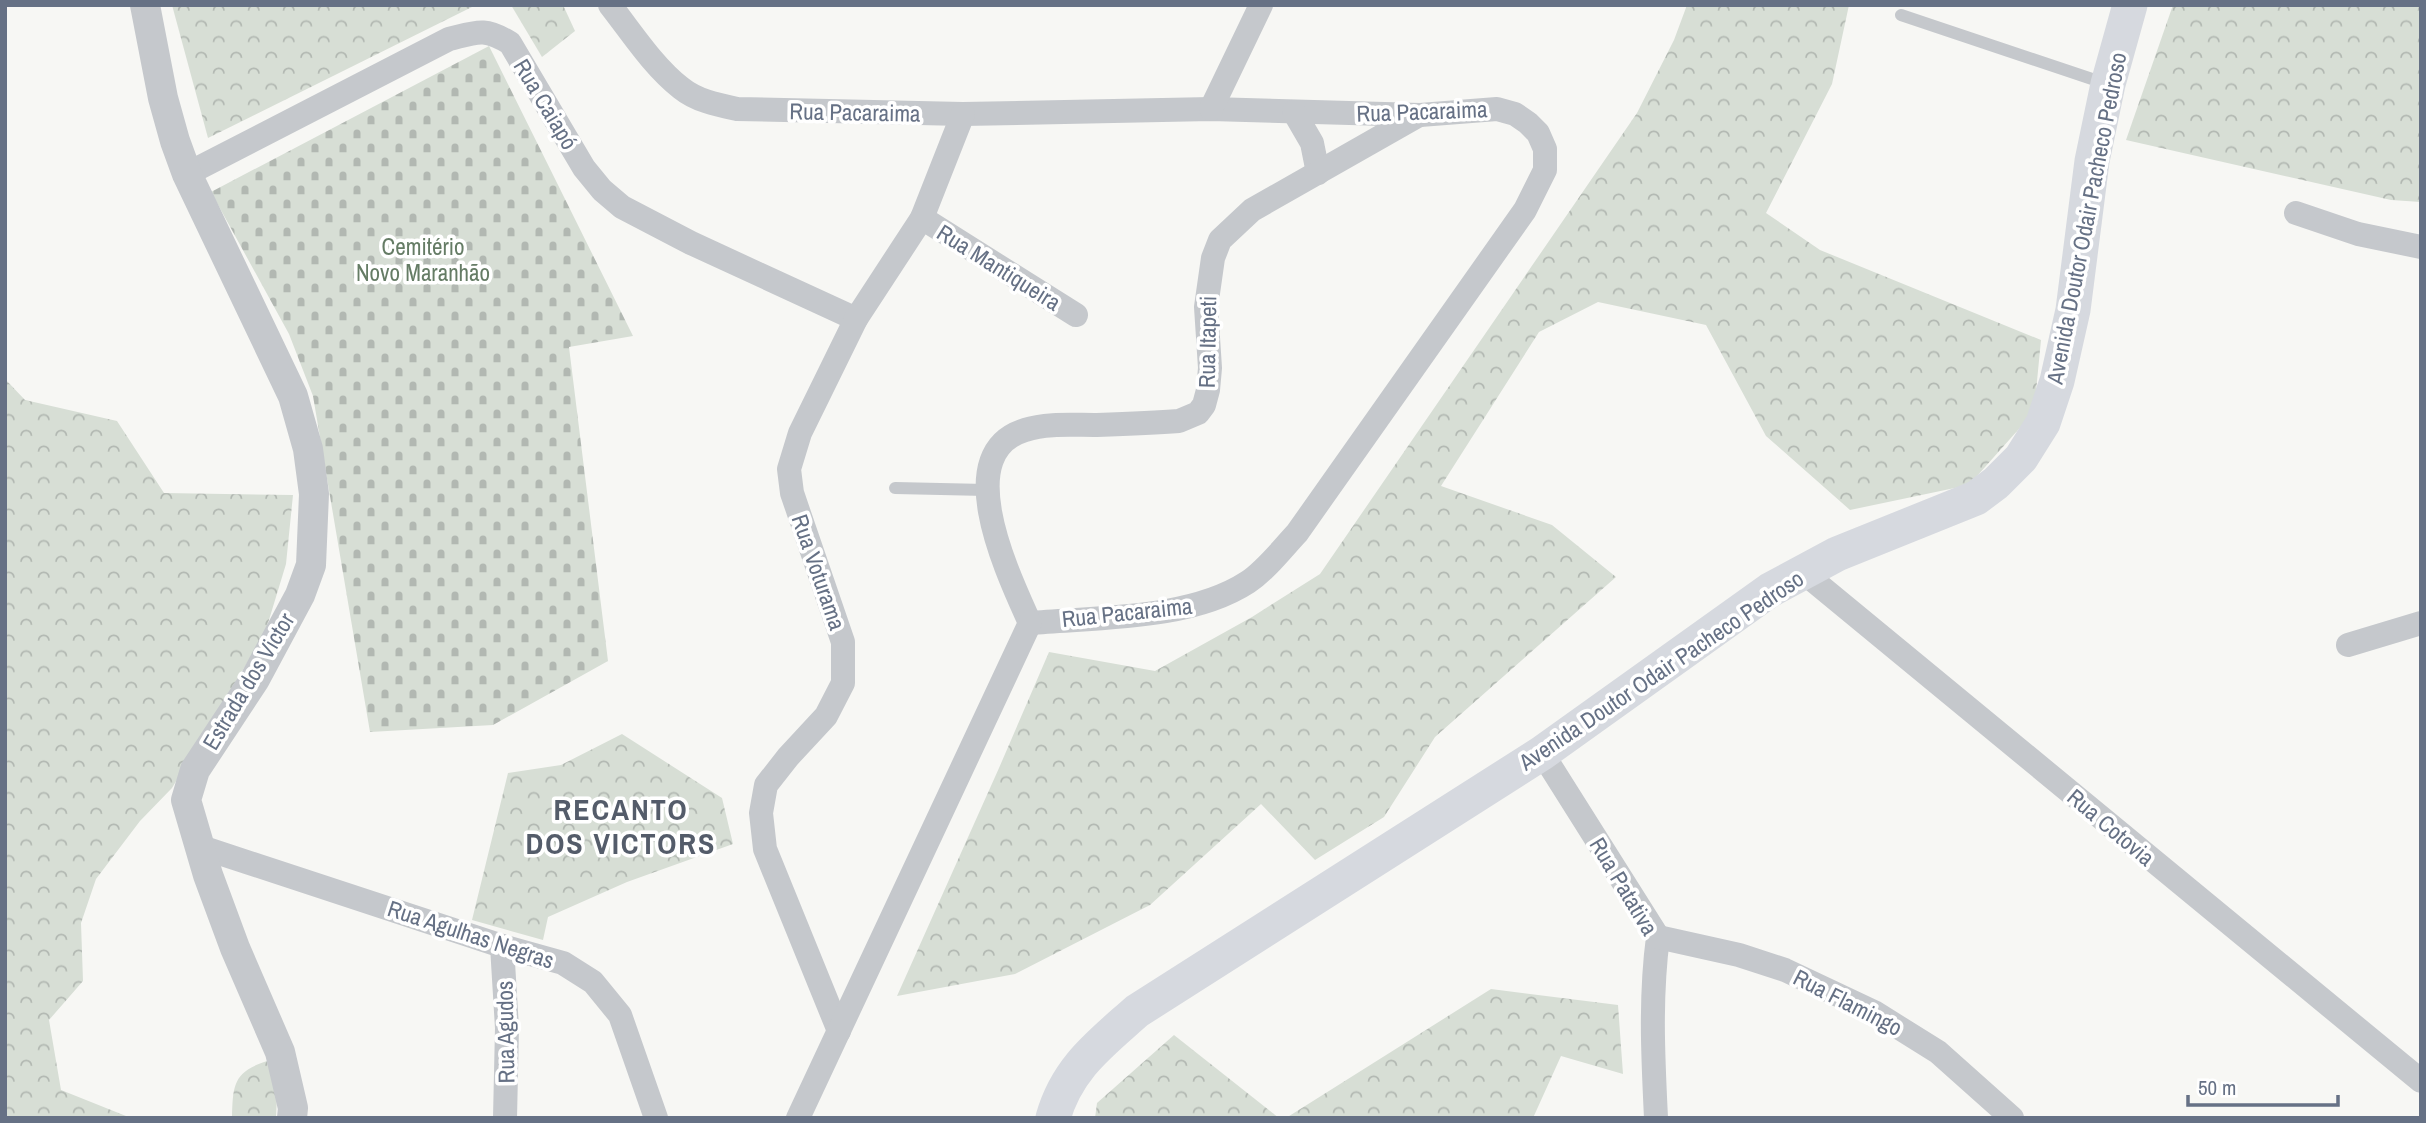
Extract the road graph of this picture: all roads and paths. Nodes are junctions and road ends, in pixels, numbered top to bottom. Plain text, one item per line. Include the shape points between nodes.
1 (145, 5) edge
2 (610, 5) edge
3 (1261, 5) edge
4 (2130, 5) edge
5 (1901, 15) dead end
6 (2108, 84) junction
7 (1211, 108) junction
8 (1294, 112) junction
9 (963, 114) junction
10 (1420, 115) junction
11 (1318, 173) junction
12 (187, 174) junction
13 (2296, 213) dead end
14 (922, 218) junction
15 (2421, 247) edge
16 (1076, 315) dead end
17 (856, 319) junction
18 (895, 488) dead end
19 (986, 491) junction
20 (1803, 572) junction
21 (1030, 623) junction
22 (2421, 623) edge
23 (2348, 645) dead end
24 (1542, 753) junction
25 (201, 847) junction
26 (1658, 937) junction
27 (502, 946) junction
28 (839, 1031) junction
29 (2421, 1081) edge
30 (292, 1118) edge
31 (505, 1118) edge
32 (656, 1118) edge
33 (798, 1118) edge
34 (1053, 1118) edge
35 (1656, 1118) edge
36 (2012, 1118) edge

1 - 12 street, Estrada dos Victor via 163,98
2 - 9 street, Rua Pacaraima via 682,89 707,102 737,109
3 - 7 street
4 - 6 main road, Avenida Doutor Odair Pacheco Pedroso
5 - 6 lane
6 - 20 main road, Avenida Doutor Odair Pacheco Pedroso via 2092,162 2073,310 2057,381 2042,423 2021,458 1976,498
7 - 8 street, Rua Pacaraima
7 - 9 street, Rua Pacaraima
8 - 10 street, Rua Pacaraima
8 - 11 street via 1312,143
9 - 14 street, Rua Voturama
10 - 11 street, Rua Itapeti
10 - 21 street, Rua Pacaraima via 1497,109 1515,114 1538,133 1545,149 1545,170 1525,209 1297,533 1251,580 1203,604
11 - 19 street, Rua Itapeti via 1252,210 1220,240 1206,307 1208,390 1198,414 1179,421 1026,429 1006,437 997,449 989,463
12 - 17 street, Rua Caiapó via 449,39 492,32 510,43 584,168 622,207
12 - 25 street, Estrada dos Victor via 293,396 308,449 314,494 311,565 300,594 255,679 195,770 186,800
13 - 15 street via 2358,234
14 - 16 street, Rua Mantiqueira
14 - 17 street, Rua Voturama
17 - 28 street, Rua Voturama via 800,433 789,470 844,642 844,683 826,716 766,785 761,813 765,849
18 - 19 lane
19 - 21 street, Rua Itapeti via 1012,583
20 - 24 main road, Avenida Doutor Odair Pacheco Pedroso via 1758,598
20 - 29 street, Rua Cotovia
21 - 28 street
22 - 23 street
24 - 26 street, Rua Patativa
24 - 34 main road, Avenida Doutor Odair Pacheco Pedroso via 1137,1011 1085,1057 1066,1083
25 - 27 street, Rua Agulhas Negras
25 - 30 street, Estrada dos Victor via 235,948 280,1052
26 - 35 street, Rua Patativa via 1652,1012
26 - 36 street, Rua Flamingo via 1785,970 1874,1012 1938,1052
27 - 31 street, Rua Agudos via 507,1028
27 - 32 street, Rua Agulhas Negras via 563,963 593,982 620,1015
28 - 33 street

